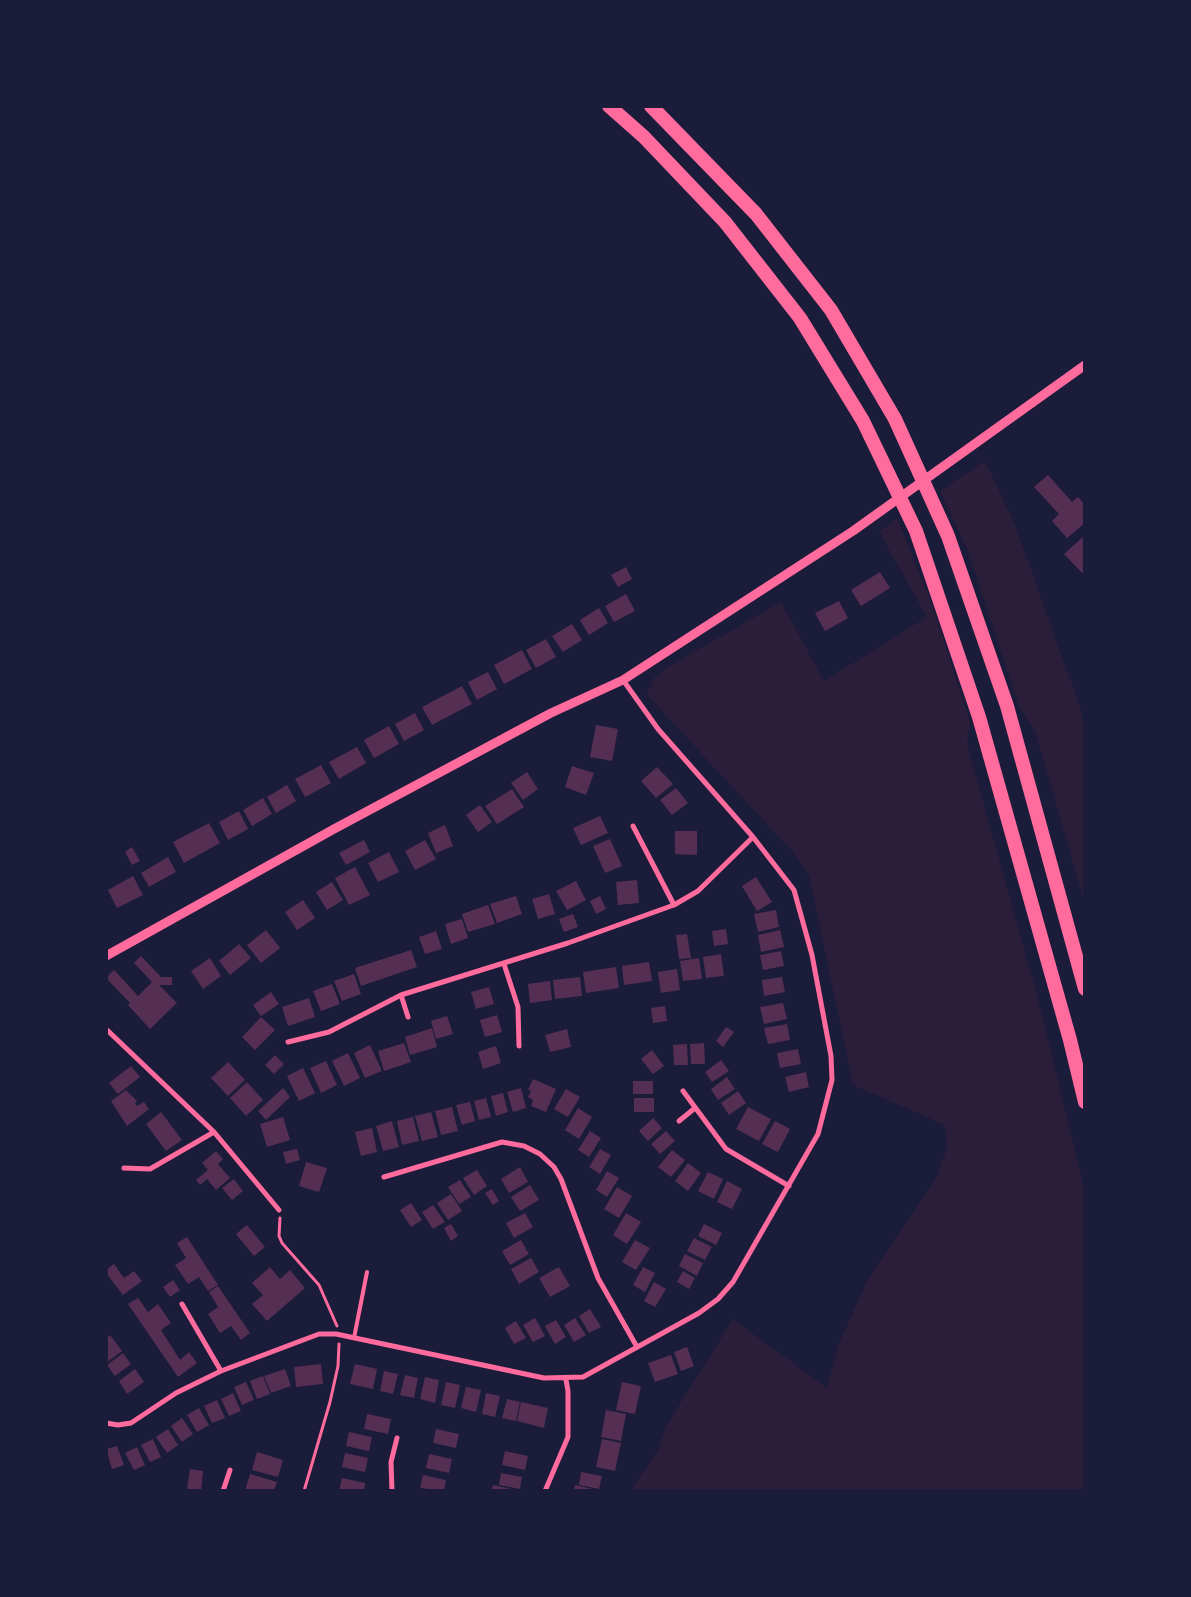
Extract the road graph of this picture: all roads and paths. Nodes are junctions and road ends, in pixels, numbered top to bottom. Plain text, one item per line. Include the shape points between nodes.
1 (609, 106) edge
2 (651, 106) edge
3 (1085, 366) edge
4 (623, 680) junction
5 (633, 826) dead end
6 (753, 837) junction
7 (674, 905) junction
8 (106, 956) edge
9 (504, 964) junction
10 (1085, 990) edge
11 (401, 995) junction
12 (408, 1017) dead end
13 (106, 1028) edge
14 (288, 1042) dead end
15 (519, 1046) dead end
16 (683, 1091) dead end
17 (1085, 1102) edge
18 (695, 1108) junction
19 (678, 1121) dead end
20 (214, 1132) junction
21 (124, 1168) dead end
22 (384, 1177) dead end
23 (789, 1186) junction
24 (279, 1210) joint
25 (367, 1272) dead end
26 (182, 1304) dead end
27 (336, 1334) junction
28 (354, 1338) junction
29 (637, 1348) junction
30 (221, 1371) junction
31 (566, 1380) junction
32 (106, 1423) edge
33 (397, 1438) dead end
34 (230, 1470) dead end
35 (223, 1491) edge
36 (304, 1491) edge
37 (392, 1491) edge
38 (545, 1491) edge

1 - 17 highway via 644,137 725,222 800,318 863,421 916,530 979,717
2 - 10 highway via 756,214 831,310 895,420 948,536 1007,706
3 - 4 street via 853,531
4 - 6 street via 658,729
4 - 8 street via 551,713
5 - 7 street
6 - 7 street via 698,891
6 - 23 street via 794,890 812,956 831,1056 832,1080 818,1134
7 - 9 street
9 - 11 street
9 - 15 street via 518,1007
11 - 12 street
11 - 14 street via 329,1032
13 - 20 street
16 - 18 street
18 - 19 street
18 - 23 street via 726,1150
20 - 21 street via 150,1169
20 - 24 street
22 - 29 street via 502,1142 524,1146 540,1154 554,1166 561,1179 598,1278
23 - 29 street via 733,1282 718,1299
24 - 27 path via 282,1243 319,1285 337,1323
25 - 28 lane
26 - 30 street
27 - 28 street
27 - 30 street via 304,1338
27 - 36 path via 340,1348 338,1366
28 - 31 street
29 - 31 street via 583,1377
30 - 32 street via 176,1393 131,1423
31 - 38 street via 568,1437
33 - 37 street via 391,1462
34 - 35 street

